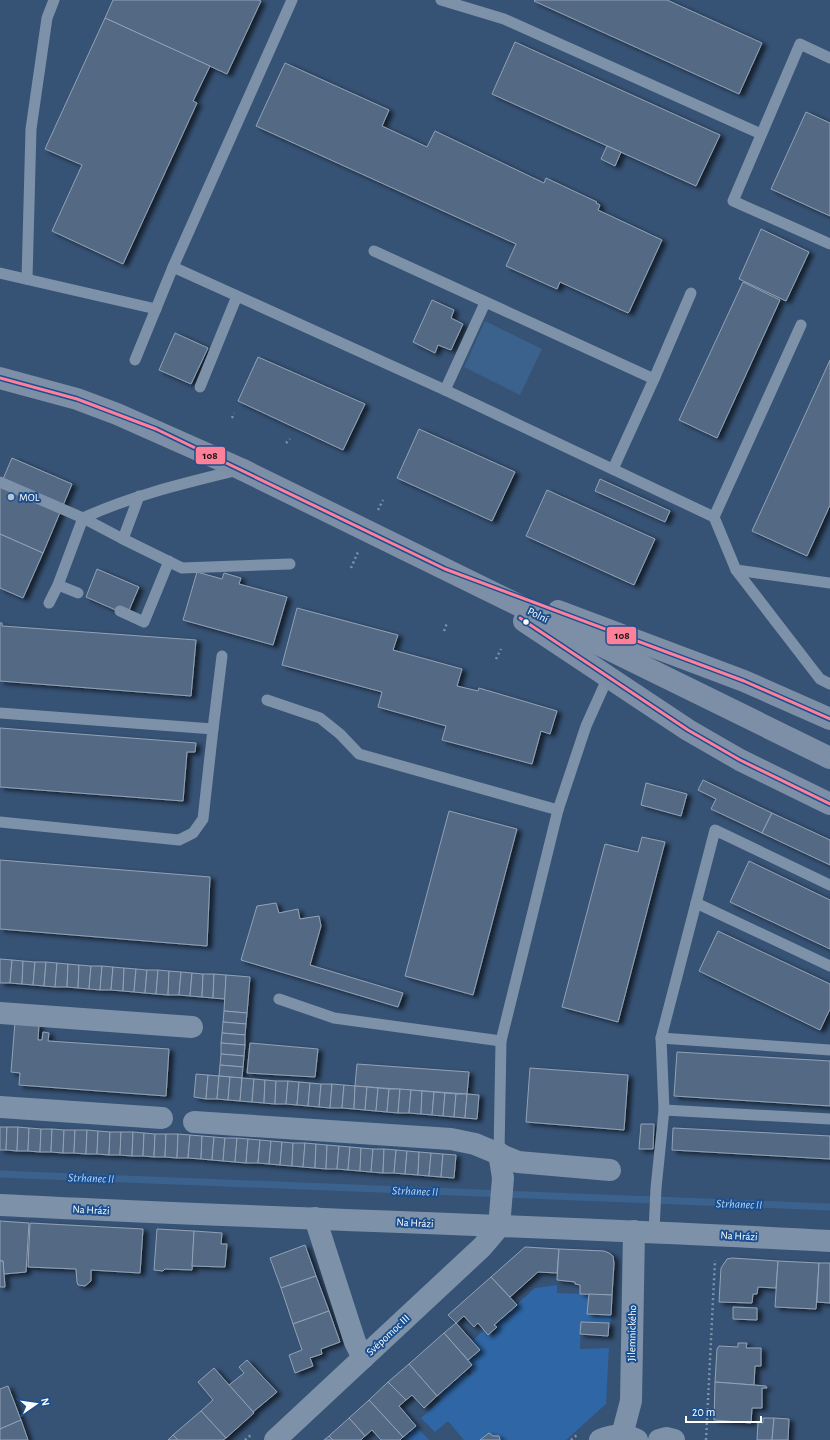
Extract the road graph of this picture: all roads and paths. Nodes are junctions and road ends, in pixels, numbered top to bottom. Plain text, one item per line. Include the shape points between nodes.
1 (54, 0) edge
2 (292, 0) edge
3 (441, 0) edge
4 (830, 58) edge
5 (761, 134) junction
6 (830, 244) edge
7 (374, 251) dead end
8 (173, 267) junction
9 (0, 272) edge
10 (27, 279) junction
11 (690, 293) dead end
12 (237, 296) junction
13 (486, 303) junction
14 (156, 309) junction
15 (801, 325) dead end
16 (135, 360) dead end
17 (0, 378) edge
18 (654, 379) junction
19 (200, 388) dead end
20 (445, 390) junction
21 (234, 414) dead end
22 (232, 418) dead end
23 (290, 439) dead end
24 (286, 443) dead end
25 (241, 469) junction
26 (613, 469) junction
27 (0, 482) edge
28 (138, 496) junction
29 (714, 517) junction
30 (83, 518) junction
31 (123, 539) junction
32 (169, 561) junction
33 (290, 564) dead end
34 (445, 569) junction
35 (736, 570) junction
36 (830, 583) edge
37 (58, 585) junction
38 (78, 593) dead end
39 (49, 603) dead end
40 (120, 611) dead end
41 (447, 624) dead end
42 (444, 631) dead end
43 (500, 649) dead end
44 (222, 656) dead end
45 (496, 659) dead end
46 (608, 677) junction
47 (830, 684) edge
48 (267, 700) dead end
49 (0, 713) edge
50 (830, 719) edge
51 (213, 728) junction
52 (830, 758) edge
53 (830, 804) edge
54 (558, 810) junction
55 (0, 822) edge
56 (830, 885) edge
57 (696, 903) junction
58 (830, 966) edge
59 (279, 999) dead end
60 (0, 1013) edge
61 (192, 1027) dead end
62 (661, 1038) junction
63 (501, 1041) junction
64 (830, 1050) edge
65 (0, 1107) edge
66 (664, 1110) junction
67 (162, 1118) dead end
68 (830, 1119) edge
69 (194, 1122) dead end
70 (500, 1154) junction
71 (610, 1170) dead end
72 (0, 1205) edge
73 (500, 1217) junction
74 (315, 1218) junction
75 (644, 1231) junction
76 (830, 1241) edge
77 (716, 1257) dead end
78 (363, 1358) junction
79 (630, 1437) edge
80 (275, 1440) edge
81 (600, 1440) edge
82 (658, 1440) edge
83 (674, 1440) edge
84 (706, 1440) edge

1 - 10 lane via 47,18 31,129
2 - 8 lane
3 - 5 lane via 504,19
4 - 5 lane via 800,44
5 - 6 lane via 733,201
7 - 13 lane
8 - 12 lane
8 - 14 lane
9 - 10 lane
10 - 14 lane
11 - 18 lane
12 - 19 lane
12 - 20 lane
13 - 18 lane
13 - 20 lane
14 - 16 lane
15 - 29 lane
17 - 25 main road, Polní via 70,397 117,414
18 - 26 lane
20 - 26 lane
21 - 22 path
23 - 24 path
25 - 28 lane
25 - 34 main road, Polní
26 - 29 lane
27 - 30 lane
28 - 30 lane
28 - 31 lane
29 - 35 lane
30 - 31 lane
30 - 37 lane
31 - 32 lane
32 - 33 lane via 182,568
32 - 40 lane via 144,622
34 - 46 main road
34 - 50 main road via 744,681
34 - 52 main road, Polní
35 - 36 lane
35 - 47 lane via 820,679
37 - 38 lane
37 - 39 lane
41 - 42 path
43 - 45 path
44 - 51 lane
46 - 53 main road via 688,730 740,760
46 - 54 lane via 586,726
48 - 54 lane via 320,718 359,754
49 - 51 lane
51 - 55 lane via 203,819 193,833 179,840
54 - 63 lane
56 - 57 lane via 715,830
57 - 58 lane
57 - 62 lane
59 - 63 lane via 334,1018
60 - 61 street
62 - 64 lane
62 - 66 lane
63 - 70 lane
65 - 67 street
66 - 68 lane
66 - 75 lane via 655,1209
69 - 70 street via 452,1139 475,1144
70 - 71 street via 518,1162
70 - 73 street via 503,1178
72 - 74 street, Na Hrázi via 208,1216
73 - 74 street, Na Hrázi
73 - 75 street, Na Hrázi
73 - 78 street, Svépomoc III via 482,1247
74 - 78 street
75 - 76 street, Na Hrázi
75 - 79 street, Jilemnického
77 - 84 path
78 - 80 street, Svépomoc III
79 - 81 street via 615,1435
82 - 83 street

